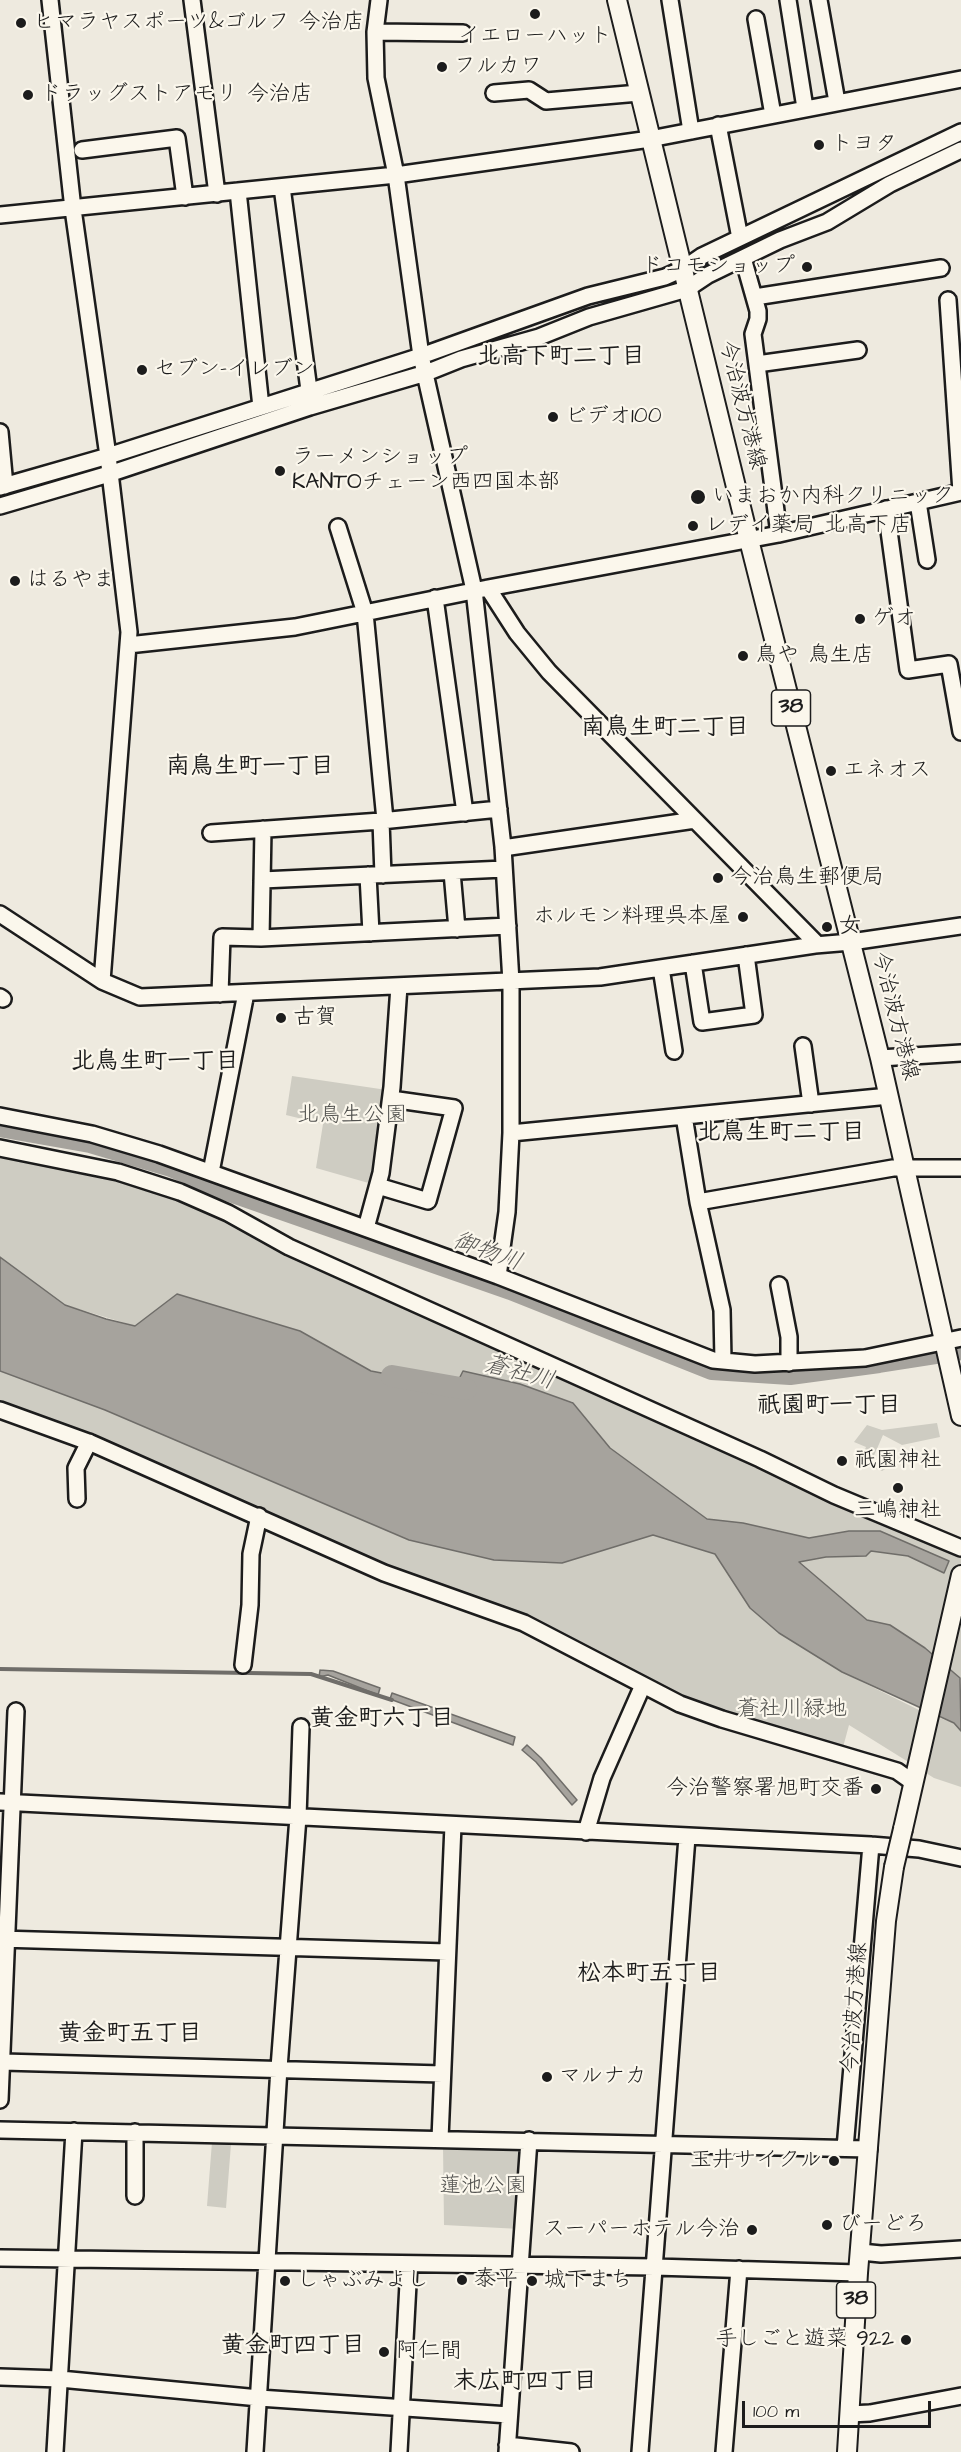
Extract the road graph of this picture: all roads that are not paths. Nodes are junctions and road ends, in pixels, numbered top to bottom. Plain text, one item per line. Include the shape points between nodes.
1 (50, 0) edge
2 (192, 0) edge
3 (379, 0) edge
4 (617, 0) edge
5 (670, 0) edge
6 (788, 0) edge
7 (819, 0) edge
8 (756, 19) dead end
9 (375, 32) junction
10 (463, 33) dead end
11 (961, 79) edge
12 (494, 93) dead end
13 (639, 93) junction
14 (837, 102) junction
15 (805, 108) junction
16 (773, 115) junction
17 (718, 125) junction
18 (691, 131) junction
19 (961, 132) edge
20 (650, 138) junction
21 (82, 150) dead end
22 (961, 150) edge
23 (396, 174) junction
24 (282, 187) junction
25 (238, 191) junction
26 (217, 194) junction
27 (185, 197) junction
28 (74, 209) junction
29 (0, 215) edge
30 (740, 238) junction
31 (743, 258) junction
32 (941, 268) dead end
33 (683, 269) junction
34 (687, 289) junction
35 (755, 297) junction
36 (948, 300) dead end
37 (858, 350) dead end
38 (422, 356) junction
39 (757, 364) junction
40 (426, 373) junction
41 (309, 390) junction
42 (261, 407) junction
43 (0, 432) edge
44 (108, 456) junction
45 (109, 474) junction
46 (3, 487) edge
47 (961, 492) edge
48 (918, 502) junction
49 (0, 506) edge
50 (886, 509) junction
51 (338, 527) dead end
52 (779, 534) junction
53 (749, 540) junction
54 (927, 560) dead end
55 (481, 589) junction
56 (435, 598) junction
57 (365, 613) junction
58 (128, 645) junction
59 (961, 732) edge
60 (499, 809) junction
61 (465, 813) junction
62 (383, 820) junction
63 (695, 820) junction
64 (263, 829) junction
65 (211, 832) dead end
66 (503, 848) junction
67 (504, 869) junction
68 (452, 872) junction
69 (376, 875) junction
70 (262, 880) junction
71 (1, 916) edge
72 (508, 926) junction
73 (961, 926) edge
74 (457, 929) junction
75 (371, 933) junction
76 (261, 938) junction
77 (851, 942) junction
78 (818, 944) junction
79 (746, 955) junction
80 (693, 963) junction
81 (661, 968) junction
82 (102, 981) junction
83 (511, 982) junction
84 (399, 986) junction
85 (246, 993) junction
86 (220, 994) junction
87 (803, 1046) dead end
88 (674, 1051) dead end
89 (961, 1053) edge
90 (880, 1058) junction
91 (889, 1096) junction
92 (391, 1099) junction
93 (811, 1104) junction
94 (0, 1116) edge
95 (684, 1116) junction
96 (511, 1133) junction
97 (0, 1148) edge
98 (905, 1168) junction
99 (961, 1168) edge
100 (211, 1172) junction
101 (378, 1186) junction
102 (698, 1202) junction
103 (366, 1228) junction
104 (498, 1276) junction
105 (779, 1285) dead end
106 (953, 1340) edge
107 (723, 1361) junction
108 (789, 1363) junction
109 (0, 1410) edge
110 (961, 1416) edge
111 (89, 1442) junction
112 (77, 1499) dead end
113 (259, 1516) junction
114 (961, 1548) edge
115 (961, 1575) edge
116 (243, 1665) dead end
117 (643, 1685) junction
118 (16, 1711) dead end
119 (301, 1727) dead end
120 (916, 1775) junction
121 (7, 1803) edge
122 (298, 1817) junction
123 (453, 1825) junction
124 (586, 1832) junction
125 (687, 1837) junction
126 (871, 1845) junction
127 (961, 1858) edge
128 (4, 1939) edge
129 (288, 1947) junction
130 (447, 1952) junction
131 (3, 2062) junction
132 (279, 2068) junction
133 (442, 2074) junction
134 (0, 2100) edge
135 (0, 2130) edge
136 (74, 2131) junction
137 (135, 2132) junction
138 (275, 2135) junction
139 (440, 2139) junction
140 (529, 2140) junction
141 (663, 2144) junction
142 (845, 2148) junction
143 (869, 2149) junction
144 (135, 2196) dead end
145 (961, 2249) edge
146 (861, 2252) junction
147 (0, 2258) edge
148 (67, 2259) junction
149 (268, 2262) junction
150 (409, 2265) junction
151 (519, 2267) junction
152 (655, 2267) junction
153 (739, 2269) junction
154 (858, 2273) junction
155 (0, 2377) edge
156 (60, 2379) junction
157 (961, 2396) edge
158 (259, 2398) junction
159 (401, 2408) junction
160 (849, 2414) junction
161 (508, 2415) junction
162 (507, 2449) edge
163 (55, 2452) edge
164 (255, 2452) edge
165 (399, 2452) edge
166 (571, 2452) edge
167 (640, 2452) edge
168 (724, 2452) edge
169 (847, 2452) edge

1 - 28 street
2 - 26 street
3 - 9 street
4 - 13 main road, 今治波方港線 / 38
5 - 18 street
6 - 15 street
7 - 14 street
8 - 16 street
9 - 10 street
9 - 23 street via 376,78
11 - 14 street
12 - 13 street via 529,90 546,101
13 - 20 main road, 今治波方港線 / 38
14 - 15 street
15 - 16 street
16 - 17 street
17 - 18 street
17 - 30 street
18 - 20 street
19 - 30 street
20 - 23 street
20 - 33 main road, 今治波方港線 / 38
21 - 27 street via 177,138
22 - 31 street via 890,184 827,222
23 - 24 street
23 - 38 street
24 - 25 street
24 - 41 street
25 - 26 street
25 - 42 street
26 - 27 street
27 - 28 street
28 - 29 street
28 - 44 street
30 - 33 street
31 - 34 street
31 - 35 street
32 - 35 street
33 - 34 main road, 今治波方港線 / 38
33 - 38 street via 539,312
34 - 40 street via 461,358
34 - 53 main road, 今治波方港線 / 38
35 - 39 street via 759,319 753,334
36 - 47 street
37 - 39 street
38 - 40 street
38 - 41 street
39 - 52 street
40 - 45 street
40 - 55 street
41 - 42 street
42 - 44 street
43 - 46 street
44 - 45 street
44 - 46 street
45 - 49 street
45 - 58 street
47 - 48 street
48 - 50 street
48 - 54 street
50 - 52 street
50 - 59 street via 908,670 949,664
51 - 57 street
52 - 53 street
53 - 55 street
53 - 77 main road, 今治波方港線 / 38
55 - 56 street
55 - 60 street
55 - 63 street via 549,672
56 - 57 street
56 - 61 street
57 - 58 street via 295,627
57 - 62 street
58 - 82 street
60 - 61 street
60 - 66 street
61 - 62 street
62 - 64 street
62 - 69 street
63 - 66 street
63 - 78 street
64 - 65 street
64 - 70 street
66 - 67 street
67 - 68 street
67 - 72 street
68 - 69 street
68 - 74 street
69 - 70 street
69 - 75 street
70 - 76 street
71 - 82 street
72 - 74 street
72 - 83 street
73 - 77 street
74 - 75 street
75 - 76 street
76 - 86 street via 222,937
77 - 78 street
77 - 90 main road, 今治波方港線 / 38
78 - 79 street
79 - 80 street
79 - 80 street via 754,1015 702,1022
80 - 81 street
81 - 83 street via 600,977
81 - 88 street
82 - 86 street via 140,997
83 - 84 street
83 - 96 street
84 - 85 street
84 - 92 street
85 - 86 street
85 - 100 street
87 - 93 street
89 - 90 street
90 - 91 main road, 今治波方港線 / 38
91 - 93 street
91 - 98 main road, 今治波方港線 / 38
92 - 101 street
92 - 101 street via 454,1108 428,1201
93 - 95 street
94 - 100 street via 92,1134
95 - 96 street
95 - 102 street
96 - 104 street via 507,1212
97 - 114 street via 118,1172 180,1192 290,1247 834,1495
98 - 99 street
98 - 102 street
98 - 106 main road, 今治波方港線 / 38
100 - 103 street
101 - 103 street
102 - 107 street via 722,1310
103 - 104 street
104 - 107 street
105 - 108 street via 789,1337
106 - 108 street via 866,1358
106 - 110 main road, 今治波方港線 / 38
107 - 108 street
109 - 111 street
111 - 112 street via 76,1468
111 - 113 street
113 - 116 street via 251,1554
113 - 117 street via 384,1573 524,1623
115 - 120 main road, 今治波方港線 / 38
117 - 120 street via 722,1719
117 - 124 street via 602,1778
118 - 121 street
119 - 122 street
120 - 143 main road, 今治波方港線 / 38, bridge via 894,1867 886,1921
121 - 122 street
121 - 128 street
122 - 123 street
122 - 129 street
123 - 124 street
123 - 130 street
124 - 125 street
125 - 126 street
125 - 141 street
126 - 127 street
126 - 142 street
128 - 129 street
128 - 131 street
129 - 130 street
129 - 132 street
130 - 133 street
131 - 132 street
131 - 134 street
132 - 133 street
132 - 138 street
133 - 139 street
135 - 136 street
136 - 137 street
136 - 148 street
137 - 138 street
137 - 144 street
138 - 139 street
138 - 149 street
139 - 140 street
140 - 141 street
140 - 151 street
141 - 142 street
141 - 152 street
142 - 143 street
143 - 146 main road, 今治波方港線 / 38
145 - 146 street
146 - 154 main road, 今治波方港線 / 38
147 - 148 street
148 - 149 street
148 - 156 street
149 - 150 street
149 - 158 street
150 - 151 street
150 - 159 street
151 - 152 street
151 - 161 street
152 - 153 street
152 - 167 street
153 - 154 street
153 - 168 street
154 - 160 main road, 今治波方港線 / 38
155 - 156 street
156 - 158 street
156 - 163 street
157 - 160 street
158 - 159 street
158 - 164 street
159 - 161 street
159 - 165 street
160 - 169 main road, 今治波方港線 / 38
161 - 162 street
162 - 166 street

